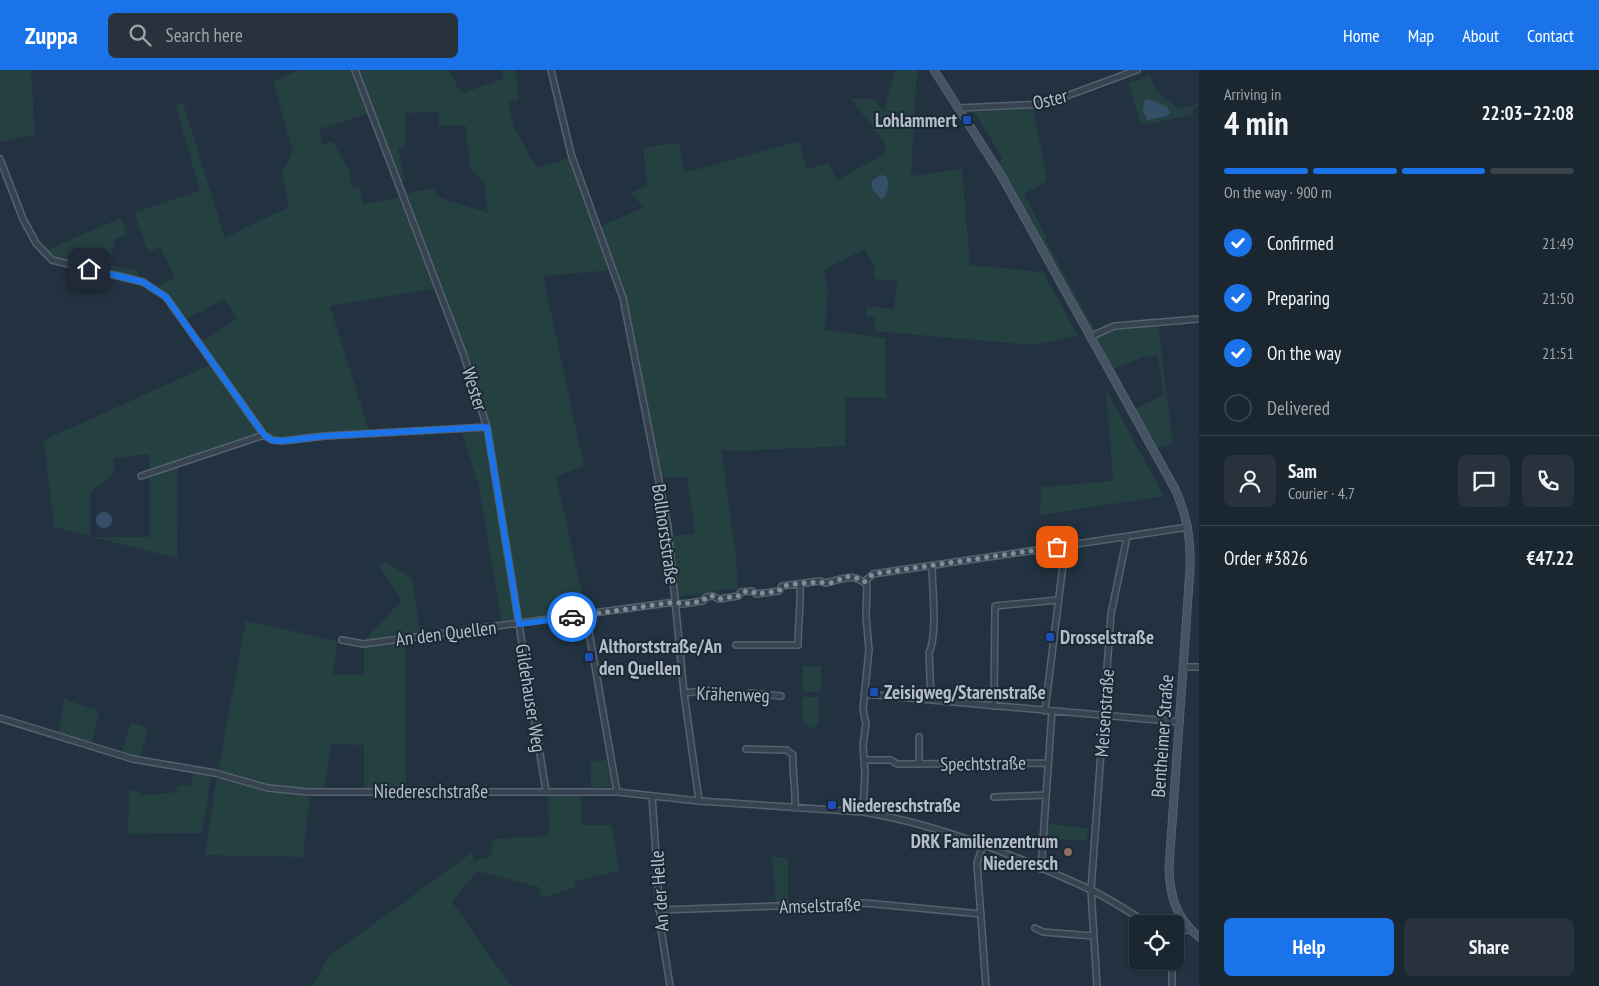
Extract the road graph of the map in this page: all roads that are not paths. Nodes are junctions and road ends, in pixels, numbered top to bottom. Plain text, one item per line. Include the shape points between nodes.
1 (355, 70) edge
2 (551, 70) edge
3 (934, 70) edge
4 (1137, 70) edge
5 (959, 108) junction
6 (0, 158) edge
7 (1199, 319) edge
8 (1090, 337) junction
9 (487, 427) junction
10 (264, 435) junction
11 (141, 476) dead end
12 (1189, 527) junction
13 (1127, 537) junction
14 (1065, 548) junction
15 (932, 565) junction
16 (864, 582) junction
17 (800, 584) junction
18 (1058, 600) junction
19 (675, 602) junction
20 (586, 615) junction
21 (519, 624) junction
22 (342, 640) dead end
23 (736, 645) dead end
24 (1184, 667) junction
25 (1199, 667) edge
26 (684, 693) junction
27 (864, 694) junction
28 (781, 696) dead end
29 (931, 700) junction
30 (994, 706) junction
31 (1045, 711) junction
32 (1052, 711) junction
33 (1104, 716) junction
34 (0, 718) edge
35 (1180, 722) junction
36 (919, 737) dead end
37 (746, 749) dead end
38 (864, 760) junction
39 (1048, 763) junction
40 (918, 764) junction
41 (546, 791) junction
42 (617, 792) junction
43 (1046, 795) junction
44 (652, 796) junction
45 (994, 797) dead end
46 (699, 801) junction
47 (795, 808) junction
48 (862, 812) junction
49 (983, 845) junction
50 (1041, 869) junction
51 (1091, 890) junction
52 (659, 910) junction
53 (980, 914) junction
54 (1134, 915) edge
55 (1035, 928) dead end
56 (1189, 929) junction
57 (1184, 931) edge
58 (1093, 936) junction
59 (1199, 938) edge
60 (1172, 970) edge
61 (670, 986) edge
62 (986, 986) edge
63 (1097, 986) edge
64 (1172, 986) edge

1 - 9 street, Wester via 464,353
2 - 19 street, Bollhorststraße via 571,154 623,298 668,527
3 - 5 main road, Bentheimer Straße
4 - 5 street, Oster via 1044,104
5 - 8 main road, Bentheimer Straße
6 - 10 street via 23,219 36,243 52,260 143,282 166,297
7 - 8 street via 1114,326
8 - 12 main road, Bentheimer Straße via 1175,489
9 - 10 street, Wester via 282,441
9 - 21 street, Gildehauser Weg
10 - 11 street
12 - 13 street
12 - 24 main road, Bentheimer Straße
13 - 14 street
13 - 33 street, Meisenstraße via 1111,614
14 - 15 street
14 - 18 street
15 - 16 street via 873,574
15 - 29 street via 935,607 932,614 933,646 929,653
16 - 17 street, An den Quellen via 849,576 829,582
16 - 27 street via 868,592 869,650
17 - 19 street, An den Quellen via 782,586 779,591 741,592 738,596 719,599 713,596 703,601
17 - 23 street via 798,645
18 - 30 street via 995,606
18 - 31 street
19 - 20 street, An den Quellen
19 - 26 street, Bollhorststraße
20 - 21 street, An den Quellen
20 - 42 street
21 - 22 street, An den Quellen via 362,644
21 - 41 street, Gildehauser Weg
24 - 25 street
24 - 35 main road, Bentheimer Straße
26 - 28 street, Krähenweg via 712,690 716,694 733,696 764,693
26 - 46 street, Bollhorststraße
27 - 29 street
27 - 38 street
29 - 30 street
30 - 31 street
31 - 32 street
32 - 33 street
32 - 39 street
33 - 35 street
33 - 51 street, Meisenstraße
34 - 41 street, Niedereschstraße via 133,759 215,773 268,788 308,792
35 - 56 main road, Bentheimer Straße via 1169,868 1173,903
36 - 40 street, Spechtstraße
37 - 47 street via 786,750 792,755
38 - 40 street, Spechtstraße
38 - 48 street
39 - 40 street, Spechtstraße
39 - 43 street
41 - 42 street, Niedereschstraße
42 - 44 street, Niedereschstraße
43 - 45 street
43 - 50 street
44 - 46 street, Niedereschstraße
44 - 52 street, An der Helle
46 - 47 street, Niedereschstraße
47 - 48 street, Niedereschstraße
48 - 49 street, Niedereschstraße via 908,821
49 - 50 street, Niedereschstraße
49 - 53 street via 977,863
50 - 51 street, Niedereschstraße
51 - 54 street, Niedereschstraße
51 - 58 street, Meisenstraße
52 - 53 street, Amselstraße via 865,903
52 - 61 street, An der Helle
53 - 62 street
55 - 58 street via 1043,932
56 - 57 street
56 - 59 main road, Bentheimer Straße
58 - 63 street, Meisenstraße
60 - 64 street

